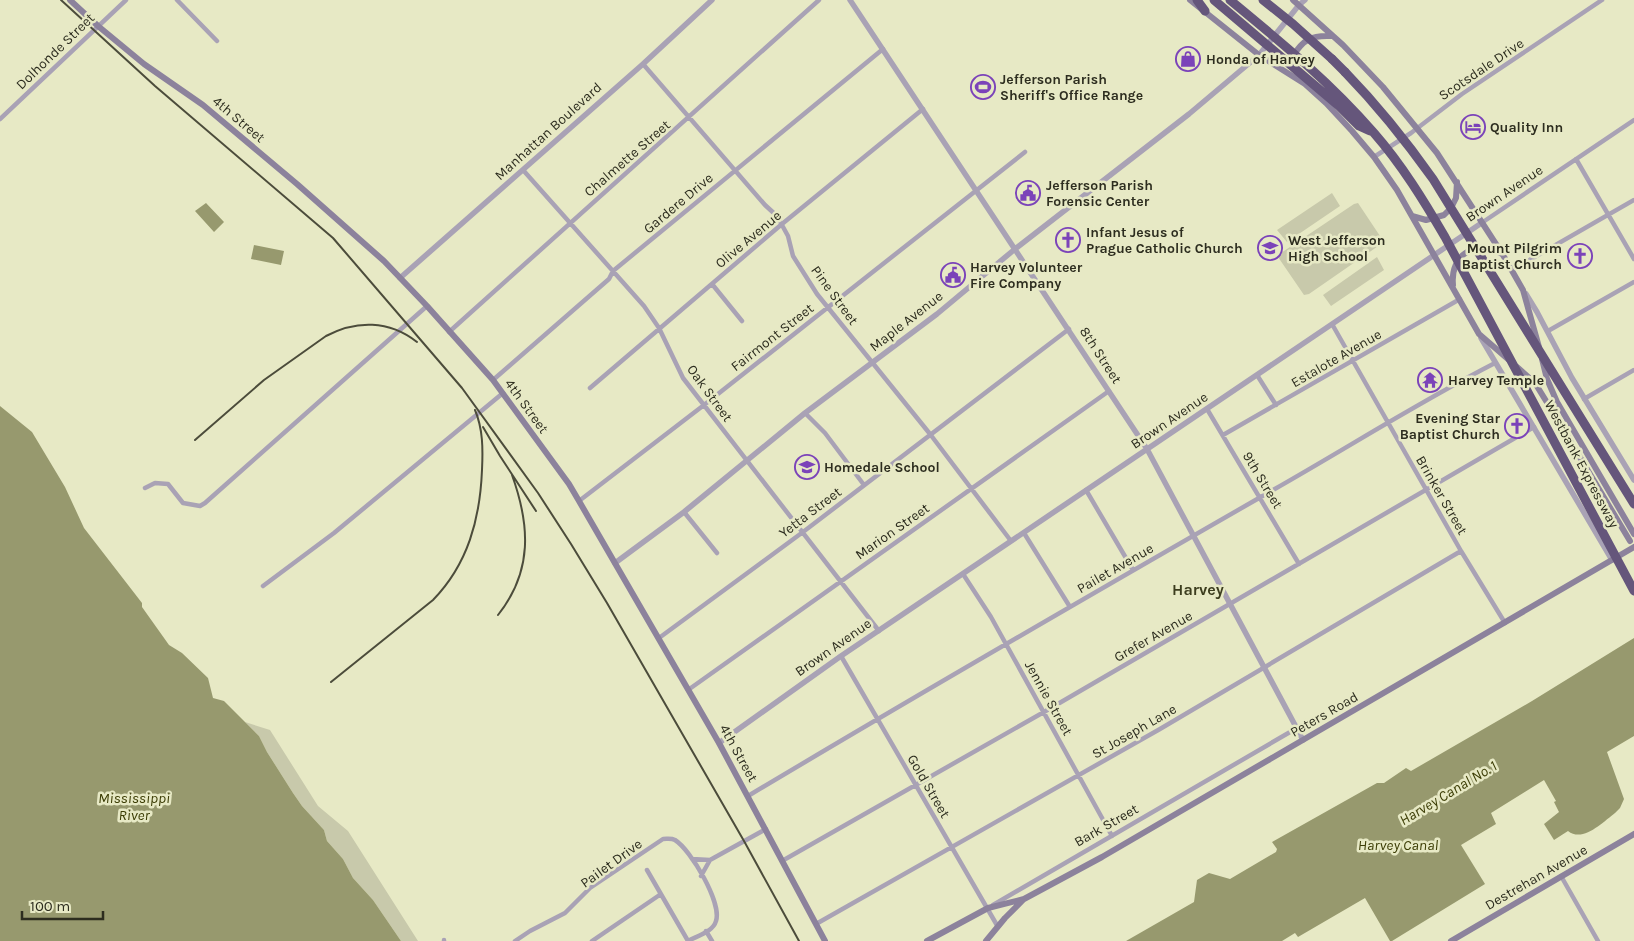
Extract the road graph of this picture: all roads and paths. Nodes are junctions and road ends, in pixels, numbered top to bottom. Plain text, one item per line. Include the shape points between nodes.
1 (70, 0) edge
2 (126, 0) edge
3 (178, 0) edge
4 (712, 0) edge
5 (819, 0) edge
6 (850, 0) edge
7 (1190, 0) edge
8 (1197, 0) edge
9 (1214, 0) edge
10 (1230, 0) edge
11 (1263, 0) edge
12 (1273, 0) edge
13 (1305, 0) edge
14 (1602, 0) edge
15 (1296, 2) edge
16 (1205, 11) junction
17 (98, 26) junction
18 (1331, 36) junction
19 (217, 40) dead end
20 (883, 49) junction
21 (1259, 55) junction
22 (1332, 59) junction
23 (643, 64) junction
24 (1298, 80) junction
25 (923, 110) junction
26 (690, 117) junction
27 (0, 119) edge
28 (1634, 120) edge
29 (1417, 128) junction
30 (1375, 134) junction
31 (1025, 152) dead end
32 (1374, 157) junction
33 (1576, 159) junction
34 (524, 170) junction
35 (735, 170) junction
36 (1456, 181) junction
37 (977, 191) junction
38 (1634, 200) edge
39 (1608, 214) junction
40 (1412, 216) junction
41 (571, 222) junction
42 (1483, 222) junction
43 (782, 224) junction
44 (1016, 249) junction
45 (1434, 255) junction
46 (1503, 255) junction
47 (1634, 259) edge
48 (1512, 270) junction
49 (614, 271) junction
50 (400, 278) junction
51 (1634, 282) edge
52 (712, 284) junction
53 (1454, 287) junction
54 (1523, 290) junction
55 (1460, 299) junction
56 (427, 306) junction
57 (828, 308) junction
58 (742, 321) dead end
59 (1332, 324) junction
60 (659, 328) junction
61 (1069, 329) junction
62 (1548, 331) junction
63 (450, 332) junction
64 (1479, 334) junction
65 (1352, 361) junction
66 (872, 363) junction
67 (1495, 363) junction
68 (1634, 370) edge
69 (1257, 375) junction
70 (493, 380) junction
71 (590, 388) dead end
72 (1109, 391) junction
73 (503, 393) junction
74 (1584, 399) junction
75 (704, 405) junction
76 (1276, 405) junction
77 (1207, 408) junction
78 (805, 413) junction
79 (1388, 424) junction
80 (1534, 427) junction
81 (930, 434) junction
82 (1223, 435) junction
83 (1147, 449) junction
84 (747, 460) junction
85 (1634, 480) edge
86 (864, 485) junction
87 (145, 488) dead end
88 (972, 489) junction
89 (1086, 490) junction
90 (1426, 490) junction
91 (1260, 498) junction
92 (579, 501) junction
93 (1634, 504) edge
94 (684, 512) junction
95 (803, 532) junction
96 (1024, 533) junction
97 (1194, 534) junction
98 (1634, 534) edge
99 (1011, 541) junction
100 (1630, 541) dead end
101 (1634, 547) edge
102 (1461, 551) junction
103 (717, 553) dead end
104 (1612, 560) junction
105 (615, 563) junction
106 (1299, 564) junction
107 (1133, 570) junction
108 (963, 574) junction
109 (841, 582) junction
110 (263, 586) dead end
111 (1634, 592) edge
112 (1230, 603) junction
113 (1070, 607) junction
114 (1505, 623) junction
115 (879, 631) junction
116 (659, 638) junction
117 (1006, 644) junction
118 (841, 656) junction
119 (1265, 668) junction
120 (688, 690) junction
121 (1044, 712) junction
122 (878, 719) junction
123 (1297, 728) junction
124 (1303, 740) junction
125 (719, 743) junction
126 (1078, 776) junction
127 (916, 785) junction
128 (748, 796) junction
129 (766, 829) junction
130 (1634, 834) edge
131 (1112, 836) junction
132 (952, 848) junction
133 (692, 859) junction
134 (710, 860) junction
135 (782, 861) junction
136 (647, 870) dead end
137 (701, 876) junction
138 (1561, 876) junction
139 (661, 894) junction
140 (1024, 899) junction
141 (988, 908) junction
142 (816, 924) junction
143 (998, 927) junction
144 (706, 931) junction
145 (515, 941) edge
146 (592, 941) edge
147 (688, 941) edge
148 (712, 941) edge
149 (825, 941) edge
150 (927, 941) edge
151 (986, 941) edge
152 (1451, 941) edge
153 (1598, 941) edge

1 - 17 main road, 4th Street
2 - 17 street, Dolhonde Street
3 - 19 street
4 - 23 street, Manhattan Boulevard
5 - 26 street, Chalmette Street
6 - 20 street, 8th Street
7 - 16 main road, Westbank Expressway
8 - 16 highway
9 - 30 highway, bridge via 1359,126
10 - 30 highway, Westbank Expressway, bridge via 1317,74
11 - 22 highway, Westbank Expressway, bridge
12 - 22 highway, bridge via 1312,35
13 - 15 street, Maple Avenue
14 - 29 street, Scotsdale Drive
15 - 18 main road
15 - 21 street, Maple Avenue
16 - 21 main road, Westbank Expressway
17 - 27 street, Dolhonde Street
17 - 50 main road, 4th Street via 144,64 203,105 297,184
18 - 24 main road via 1305,40 1300,46 1293,56
18 - 29 main road via 1383,87
20 - 25 street, 8th Street
20 - 35 street, Gardere Drive
21 - 24 main road, Westbank Expressway
21 - 44 street, Maple Avenue
22 - 93 highway, Westbank Expressway, bridge via 1360,87 1433,179
23 - 26 street, Pine Street
23 - 34 street, Manhattan Boulevard
24 - 32 main road, Westbank Expressway via 1326,104
25 - 37 street, 8th Street
25 - 43 street, Olive Avenue
26 - 35 street, Pine Street
26 - 41 street, Chalmette Street
28 - 33 street, Brown Avenue
29 - 32 street, Scotsdale Drive
29 - 36 main road
30 - 111 highway, Westbank Expressway, bridge via 1415,187 1446,237
31 - 37 street, Fairmont Street
32 - 40 main road, Westbank Expressway
33 - 39 street
33 - 42 street, Brown Avenue
34 - 41 street, Oak Street
34 - 50 street, Manhattan Boulevard
35 - 43 street, Pine Street
35 - 49 street, Gardere Drive
36 - 40 main road via 1456,198 1444,215 1426,220
36 - 42 main road
37 - 44 street, 8th Street
37 - 57 street, Fairmont Street
38 - 39 street
39 - 47 street
39 - 48 street
40 - 45 main road, Westbank Expressway
41 - 49 street, Oak Street
41 - 63 street, Chalmette Street
42 - 45 street, Brown Avenue
42 - 46 main road
43 - 52 street, Olive Avenue
43 - 57 street, Pine Street via 793,256
44 - 61 street, 8th Street
44 - 66 street, Maple Avenue
45 - 53 main road, Westbank Expressway
45 - 59 street, Brown Avenue
46 - 48 main road
46 - 53 main road via 1489,248 1480,248 1460,257 1453,272
48 - 54 main road
49 - 60 street, Oak Street
49 - 70 street, Gardere Drive via 609,279
50 - 56 main road, 4th Street
51 - 62 street
52 - 58 street
52 - 60 street, Olive Avenue
53 - 55 main road, Westbank Expressway
54 - 62 street
54 - 98 main road via 1547,380 1557,402
55 - 64 main road, Westbank Expressway
55 - 65 street, Estalote Avenue
56 - 63 main road, 4th Street
56 - 87 street via 205,503 200,506 183,503 168,484 155,483
57 - 66 street, Pine Street
57 - 75 street, Fairmont Street
59 - 65 street, Brinker Street
59 - 69 street, Brown Avenue
60 - 71 street, Olive Avenue
60 - 75 street, Oak Street via 683,378
61 - 72 street, 8th Street
61 - 81 street, Yetta Street
62 - 74 street
63 - 70 main road, 4th Street
64 - 67 street, Westbank Expressway
64 - 100 main road via 1535,383
65 - 76 street, Estalote Avenue
65 - 79 street, Brinker Street
66 - 78 street, Maple Avenue
66 - 81 street, Pine Street
67 - 79 street, Pailet Avenue via 1439,391
67 - 80 street, Westbank Expressway
68 - 74 street
69 - 76 street
69 - 77 street, Brown Avenue
70 - 73 main road, 4th Street
72 - 83 street, 8th Street
72 - 88 street, Marion Street
73 - 92 main road, 4th Street
73 - 110 street via 334,533
74 - 85 street
75 - 84 street, Oak Street
75 - 92 street, Fairmont Street
76 - 82 street, Estalote Avenue
77 - 82 street, 9th Street
77 - 83 street, Brown Avenue
78 - 84 street, Maple Avenue
78 - 86 street via 825,433
79 - 90 street, Brinker Street
79 - 91 street, Pailet Avenue
80 - 90 street, Grefer Avenue
80 - 104 street, Westbank Expressway
81 - 86 street, Yetta Street
81 - 88 street, Pine Street
82 - 91 street, 9th Street
83 - 89 street, Brown Avenue
83 - 97 street, 8th Street
84 - 94 street, Maple Avenue
84 - 95 street, Oak Street
86 - 95 street, Yetta Street
88 - 99 street, Pine Street
88 - 109 street, Marion Street
89 - 96 street, Brown Avenue
89 - 107 street
90 - 102 street, Brinker Street
90 - 106 street, Grefer Avenue
91 - 97 street, Pailet Avenue
91 - 106 street, 9th Street
92 - 105 main road, 4th Street
94 - 103 street
94 - 105 street, Maple Avenue
95 - 109 street, Oak Street
95 - 116 street, Yetta Street
96 - 99 street, Brown Avenue
96 - 113 street
97 - 107 street, Pailet Avenue
97 - 112 street, 8th Street
99 - 108 street, Brown Avenue
101 - 104 main road, Peters Road
102 - 114 street, Brinker Street
102 - 119 street, St Joseph Lane
104 - 114 main road, Peters Road
105 - 116 main road, 4th Street
106 - 112 street, Grefer Avenue
107 - 113 street, Pailet Avenue
108 - 115 street, Brown Avenue
108 - 117 street, Jennie Street
109 - 115 street, Oak Street
109 - 120 street, Marion Street
112 - 119 street, 8th Street
112 - 121 street, Grefer Avenue
113 - 117 street, Pailet Avenue
114 - 124 main road, Peters Road
115 - 118 street, Brown Avenue
116 - 120 main road, 4th Street
117 - 121 street, Jennie Street
117 - 122 street, Pailet Avenue
118 - 122 street, Gold Street
118 - 125 street, Brown Avenue
119 - 123 street, 8th Street
119 - 126 street, St Joseph Lane
120 - 125 main road, 4th Street
121 - 126 street, Jennie Street
121 - 127 street, Grefer Avenue
122 - 127 street, Gold Street
122 - 128 street, Pailet Avenue
123 - 124 street, 8th Street
123 - 131 street, Bark Street
124 - 140 main road, Peters Road
125 - 128 main road, 4th Street
126 - 131 street, Jennie Street
126 - 132 street, St Joseph Lane
127 - 132 street, Gold Street
127 - 135 street, Grefer Avenue
128 - 129 main road, 4th Street
129 - 134 street
129 - 135 main road, 4th Street
130 - 138 main road, Destrehan Avenue
131 - 141 street, Bark Street
132 - 141 street, Gold Street
132 - 142 street, St Joseph Lane
133 - 134 street
133 - 137 street
133 - 145 street, Pailet Drive via 682,845 672,839 663,839 590,888 565,913
134 - 137 street
135 - 142 main road, 4th Street
136 - 139 street
137 - 144 street via 717,912 712,928
138 - 152 main road, Destrehan Avenue
138 - 153 street
139 - 146 street
139 - 147 street
140 - 141 main road, Peters Road
140 - 143 main road, Peters Road
141 - 143 street, Gold Street
141 - 150 main road, Bark Street
142 - 149 main road, 4th Street
143 - 151 main road, Peters Road
144 - 147 street
144 - 148 street

